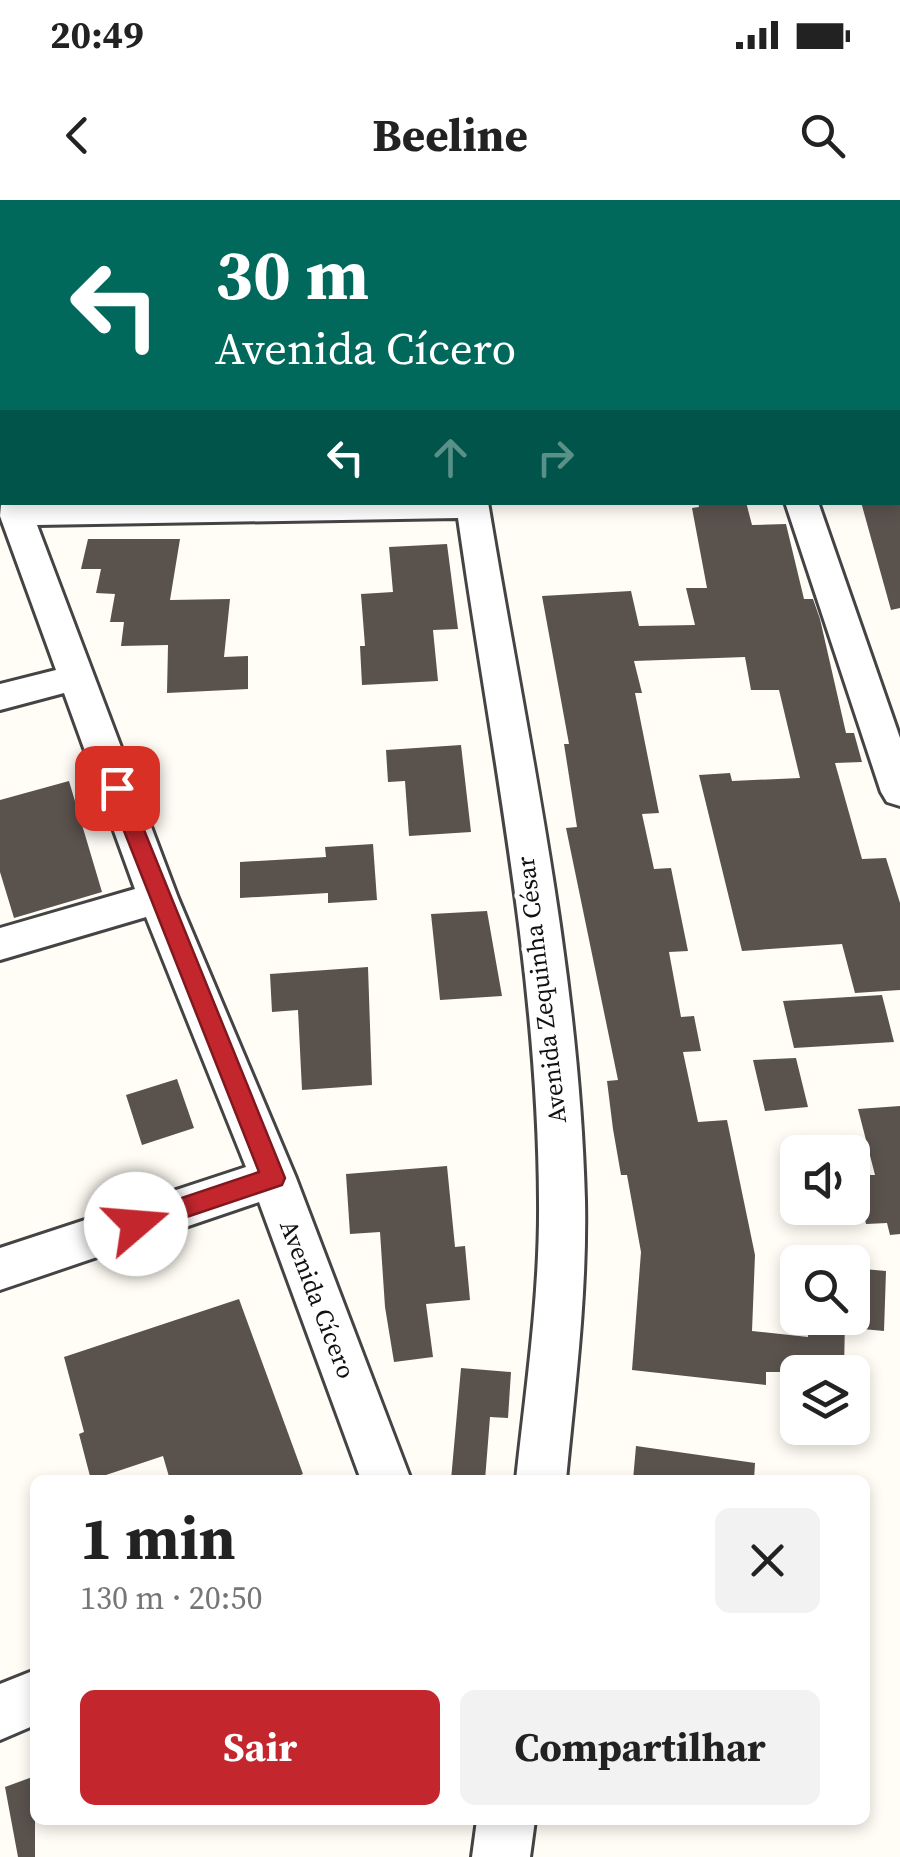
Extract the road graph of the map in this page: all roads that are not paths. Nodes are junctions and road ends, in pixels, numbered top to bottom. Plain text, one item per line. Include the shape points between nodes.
1 (472, 505) edge
2 (802, 505) edge
3 (14, 509) edge
4 (76, 677) junction
5 (0, 697) edge
6 (900, 792) edge
7 (158, 898) junction
8 (0, 944) edge
9 (273, 1178) junction
10 (0, 1269) edge
11 (384, 1475) edge
12 (541, 1475) edge
13 (30, 1700) edge
14 (0, 1712) edge

1 - 3 street
1 - 12 street, Avenida Zequinha César via 542,969 562,1164
2 - 6 street
3 - 4 street, Avenida Cícero
4 - 5 street
4 - 7 street, Avenida Cícero
7 - 8 street
7 - 9 street, Avenida Cícero
9 - 10 street
9 - 11 street, Avenida Cícero
13 - 14 street

